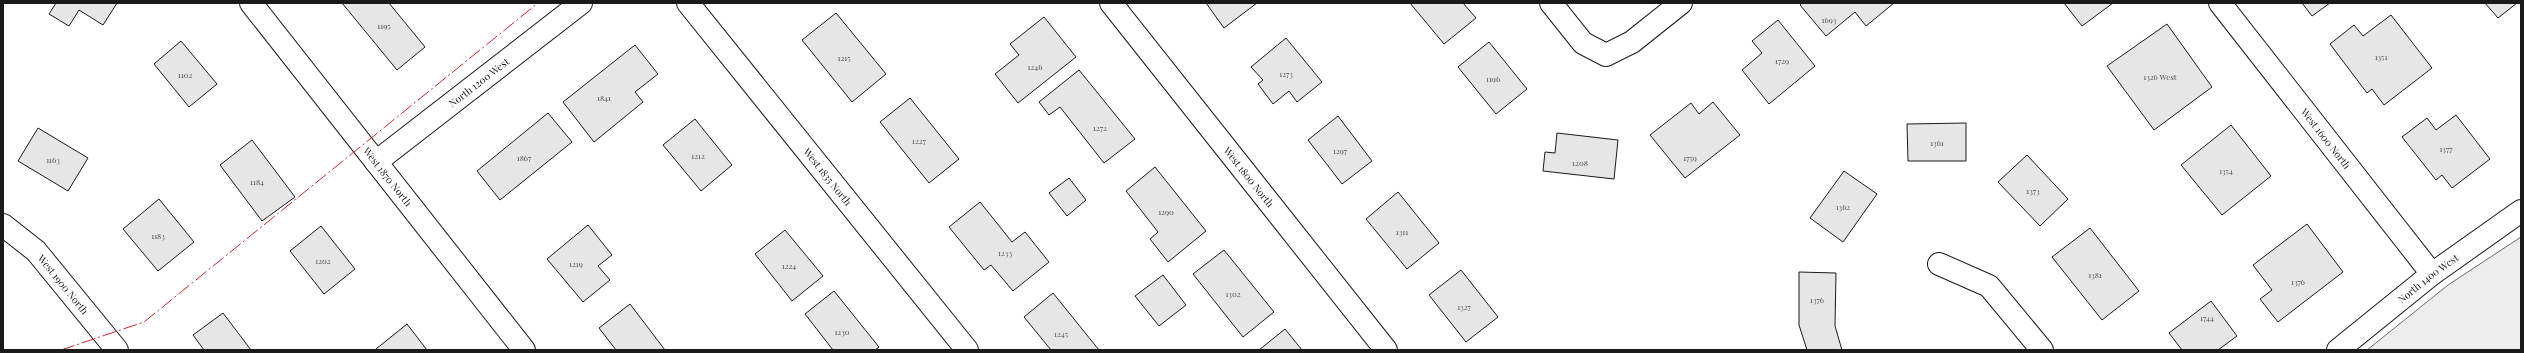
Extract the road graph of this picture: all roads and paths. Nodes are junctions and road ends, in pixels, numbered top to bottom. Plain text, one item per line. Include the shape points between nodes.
1 (251, 3) edge
2 (581, 3) edge
3 (688, 3) edge
4 (1111, 3) edge
5 (1551, 3) edge
6 (1681, 3) edge
7 (2220, 3) edge
8 (376, 162) junction
9 (2521, 211) edge
10 (3, 225) edge
11 (1939, 264) dead end
12 (2432, 274) junction
13 (117, 350) edge
14 (524, 350) edge
15 (967, 350) edge
16 (1386, 350) edge
17 (2042, 350) edge
18 (2338, 350) edge

1 - 8 street, West 1870 North
2 - 8 street, North 1200 West
3 - 15 street, West 1835 North
4 - 16 street, West 1800 North
5 - 6 street via 1582,43 1606,55 1632,42
7 - 12 street, West 1600 North
8 - 14 street, West 1870 North
9 - 12 street, North 1400 West
10 - 13 street, West 1900 North via 36,251
11 - 17 street via 1989,286
12 - 18 street, North 1400 West

